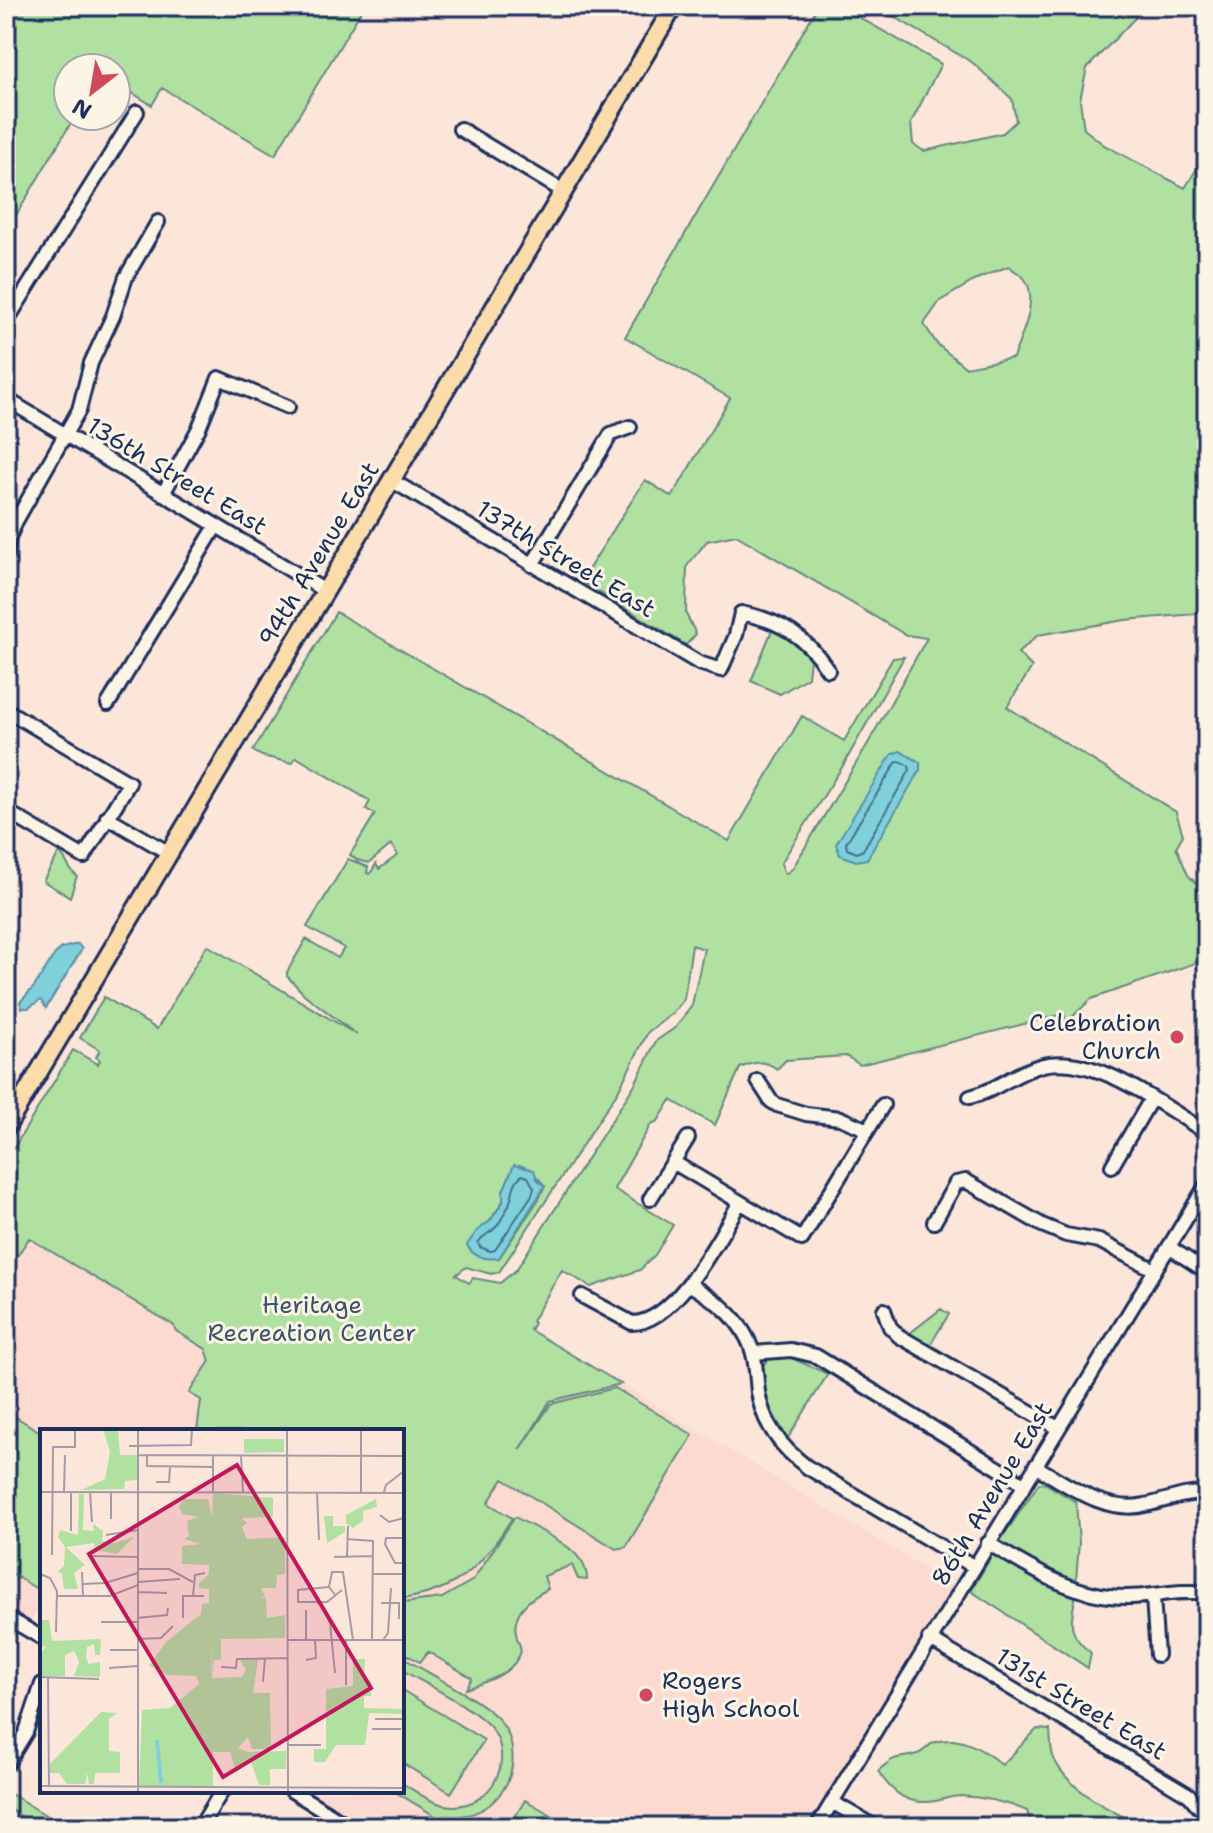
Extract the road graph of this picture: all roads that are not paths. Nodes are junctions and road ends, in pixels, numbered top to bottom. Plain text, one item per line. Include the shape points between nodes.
1 (674, 6) edge
2 (137, 112) dead end
3 (460, 129) dead end
4 (563, 191) junction
5 (158, 222) dead end
6 (6, 296) edge
7 (18, 303) junction
8 (6, 322) edge
9 (6, 399) edge
10 (288, 407) dead end
11 (630, 427) dead end
12 (65, 434) junction
13 (391, 480) junction
14 (163, 494) junction
15 (216, 526) junction
16 (6, 555) edge
17 (532, 565) junction
18 (325, 591) junction
19 (828, 670) dead end
20 (108, 704) dead end
21 (6, 710) edge
22 (6, 811) edge
23 (107, 817) junction
24 (169, 853) junction
25 (758, 1081) dead end
26 (970, 1097) dead end
27 (1151, 1099) junction
28 (883, 1105) dead end
29 (6, 1127) edge
30 (868, 1130) junction
31 (1207, 1133) edge
32 (688, 1138) dead end
33 (673, 1162) junction
34 (1112, 1166) dead end
35 (1207, 1184) edge
36 (650, 1199) dead end
37 (740, 1202) junction
38 (934, 1222) dead end
39 (1169, 1247) junction
40 (1155, 1270) junction
41 (1207, 1272) edge
42 (689, 1284) junction
43 (582, 1296) dead end
44 (884, 1310) dead end
45 (753, 1353) junction
46 (1058, 1428) junction
47 (1035, 1466) junction
48 (1024, 1484) junction
49 (1207, 1493) edge
50 (988, 1543) junction
51 (973, 1566) junction
52 (1207, 1593) edge
53 (1153, 1597) junction
54 (6, 1617) edge
55 (40, 1637) edge
56 (929, 1639) junction
57 (1157, 1655) dead end
58 (40, 1690) edge
59 (6, 1765) edge
60 (221, 1793) edge
61 (295, 1793) edge
62 (832, 1802) junction
63 (1204, 1813) dead end
64 (200, 1827) edge
65 (351, 1827) edge
66 (817, 1827) edge
67 (875, 1827) edge

1 - 4 main road, 94th Avenue East
2 - 7 street
3 - 4 street
4 - 13 main road, 94th Avenue East
5 - 12 street via 126,277 91,363 79,410
6 - 7 street
7 - 8 street
9 - 12 street, 136th Street East
10 - 14 street via 219,378
11 - 17 street via 611,434
12 - 14 street, 136th Street East
12 - 16 street via 16,521
13 - 17 street, 137th Street East
13 - 18 main road, 94th Avenue East
14 - 15 street, 136th Street East
15 - 18 street, 136th Street East
15 - 20 street
17 - 19 street, 137th Street East via 699,663 721,670 741,613 787,628
18 - 24 main road, 94th Avenue East
21 - 23 street via 129,783
22 - 23 street via 84,857
23 - 24 street
24 - 29 main road, 94th Avenue East
25 - 30 street via 777,1105 840,1118
26 - 27 street via 992,1092 1023,1071 1063,1063 1102,1071
27 - 31 street
27 - 34 street
28 - 30 street
30 - 37 street via 802,1239
32 - 33 street
33 - 36 street
33 - 37 street
35 - 39 street, 86th Avenue East
37 - 42 street
38 - 40 street via 956,1183 966,1181 1042,1225 1099,1241
39 - 40 street, 86th Avenue East
39 - 41 street
40 - 46 street, 86th Avenue East
42 - 43 street via 653,1319 641,1323
42 - 45 street via 725,1309
44 - 46 street via 899,1336
45 - 48 street via 791,1350 816,1356
45 - 51 street via 765,1418 786,1450
46 - 47 street, 86th Avenue East
47 - 48 street, 86th Avenue East
47 - 49 street via 1109,1504 1138,1507
48 - 50 street, 86th Avenue East
50 - 51 street, 86th Avenue East
50 - 53 street via 1034,1572 1073,1588
51 - 56 street, 86th Avenue East
52 - 53 street
53 - 57 street
54 - 55 street
56 - 62 street, 86th Avenue East
56 - 63 street, 131st Street East via 1189,1795
58 - 59 street via 26,1732
60 - 64 street
61 - 65 street
62 - 66 street, 86th Avenue East
62 - 67 street

